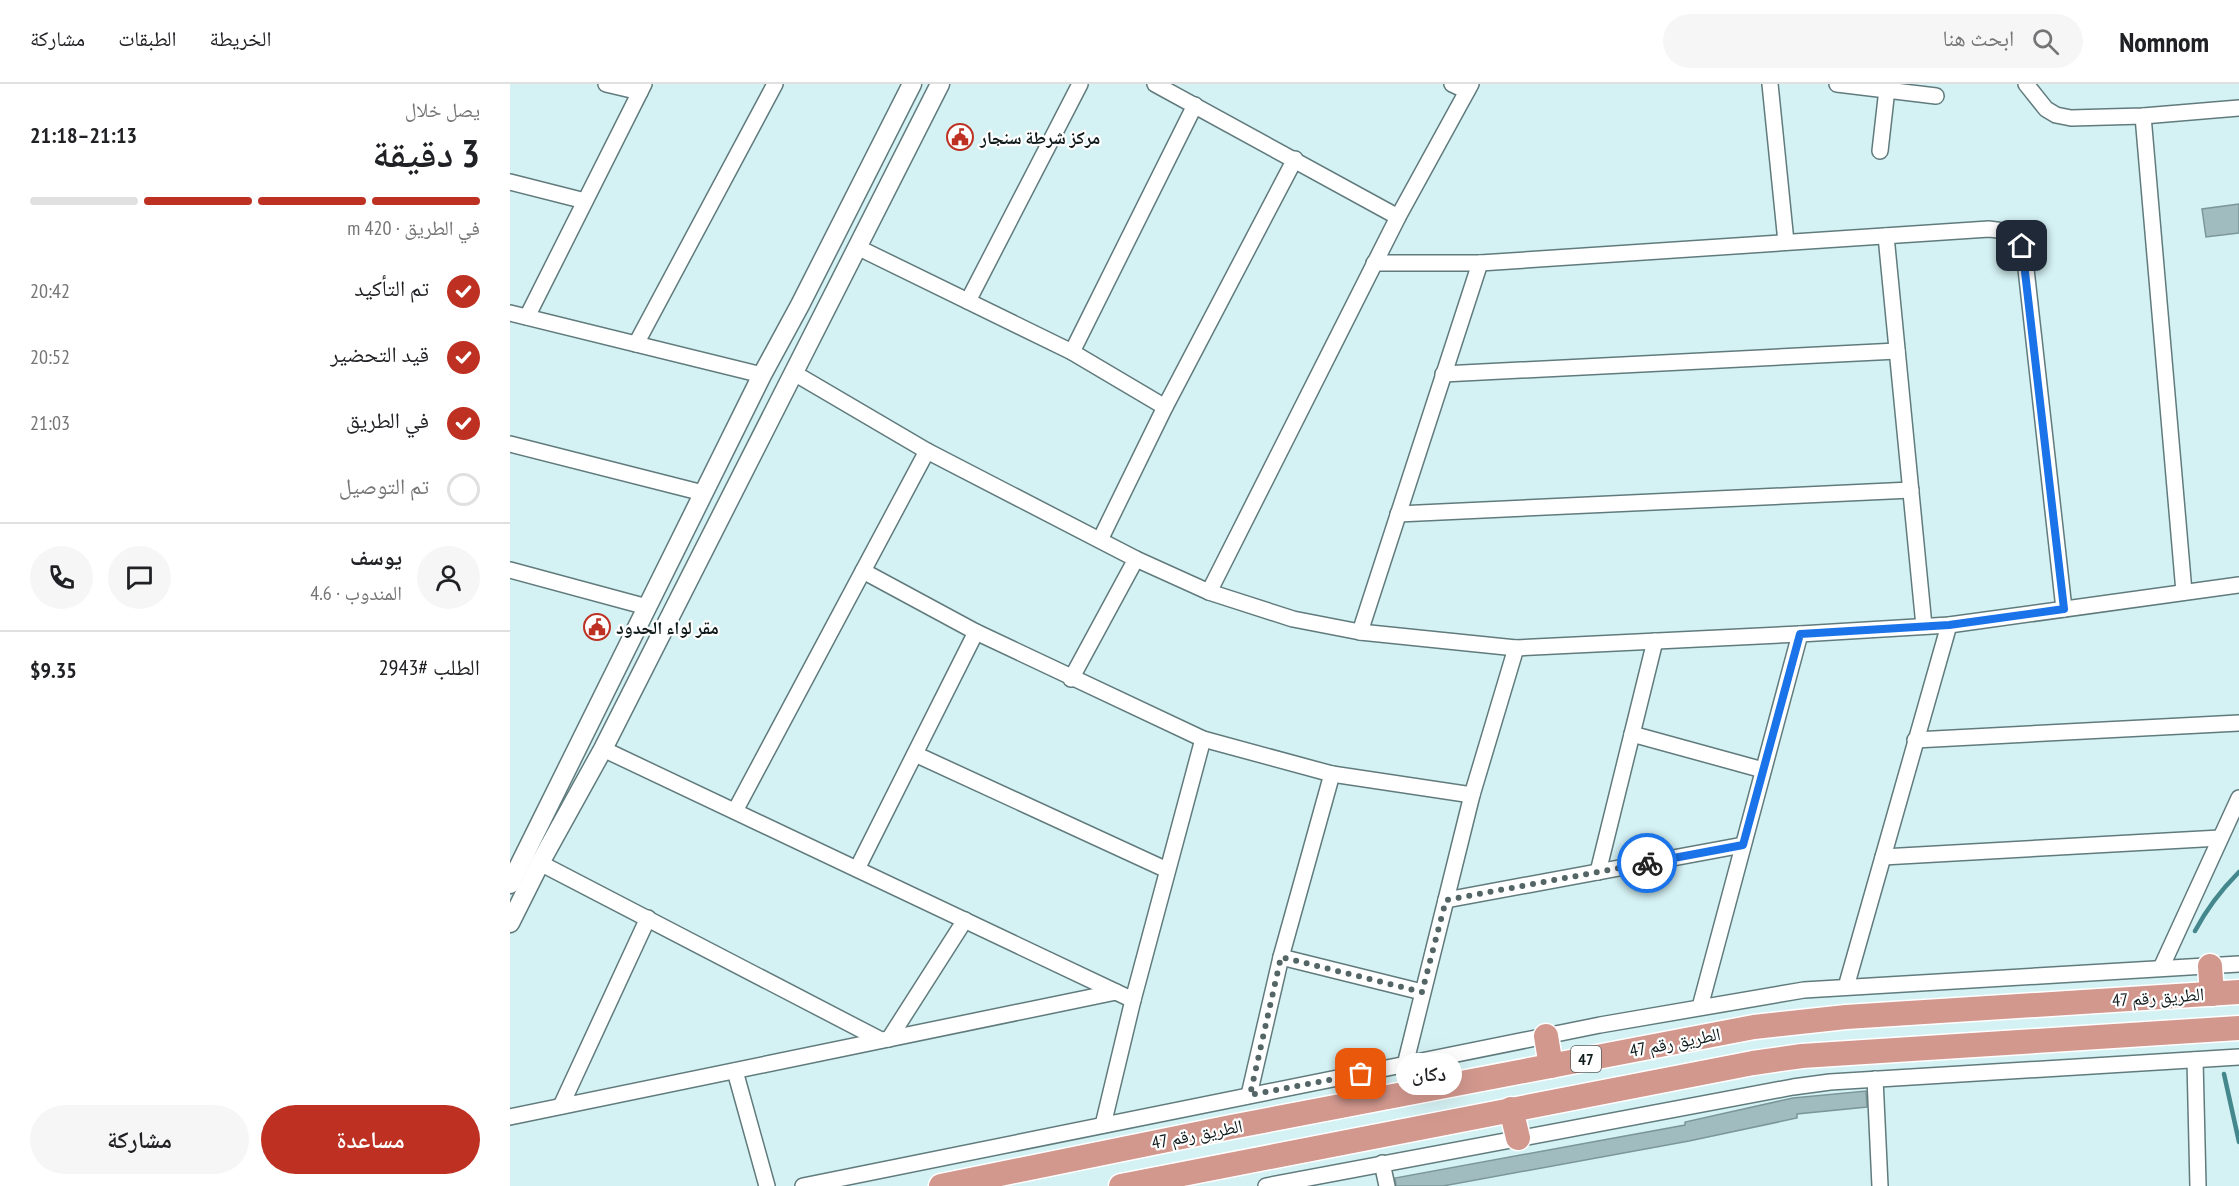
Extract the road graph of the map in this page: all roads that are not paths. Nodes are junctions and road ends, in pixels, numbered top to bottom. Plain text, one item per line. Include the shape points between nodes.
1 (606, 84) edge
2 (775, 84) edge
3 (912, 84) edge
4 (940, 84) edge
5 (1080, 84) edge
6 (1155, 84) edge
7 (1452, 84) edge
8 (1770, 84) edge
9 (1837, 84) edge
10 (2026, 84) edge
11 (642, 88) edge
12 (1469, 88) edge
13 (1887, 89) junction
14 (1936, 96) dead end
15 (1195, 105) junction
16 (2239, 108) edge
17 (2143, 116) junction
18 (1880, 151) dead end
19 (1295, 159) junction
20 (510, 182) edge
21 (585, 201) junction
22 (1398, 217) junction
23 (1886, 236) junction
24 (1786, 242) junction
25 (857, 247) junction
26 (1374, 263) junction
27 (1480, 263) junction
28 (968, 301) junction
29 (510, 313) edge
30 (527, 317) junction
31 (636, 344) junction
32 (1897, 351) junction
33 (1072, 352) junction
34 (794, 373) junction
35 (762, 375) junction
36 (1443, 375) junction
37 (1165, 407) junction
38 (510, 444) edge
39 (927, 451) junction
40 (1911, 490) junction
41 (703, 493) junction
42 (1398, 514) junction
43 (1100, 540) junction
44 (1136, 559) junction
45 (510, 570) edge
46 (863, 571) junction
47 (2239, 585) edge
48 (1209, 592) junction
49 (2184, 592) junction
50 (647, 607) junction
51 (2064, 609) junction
52 (1949, 625) junction
53 (1924, 626) junction
54 (976, 632) junction
55 (1360, 632) junction
56 (1800, 634) junction
57 (1655, 641) junction
58 (1516, 648) junction
59 (1071, 679) junction
60 (2239, 723) edge
61 (1632, 734) junction
62 (1203, 739) junction
63 (1915, 740) junction
64 (603, 749) junction
65 (915, 754) junction
66 (1763, 770) junction
67 (1332, 774) junction
68 (1472, 795) junction
69 (2239, 798) edge
70 (735, 811) junction
71 (2220, 838) junction
72 (1743, 845) junction
73 (1882, 857) junction
74 (540, 863) junction
75 (857, 869) junction
76 (1167, 870) junction
77 (1598, 872) junction
78 (510, 884) edge
79 (1446, 900) junction
80 (648, 918) junction
81 (965, 920) junction
82 (510, 923) edge
83 (1281, 957) junction
84 (2239, 964) edge
85 (2210, 966) junction
86 (2161, 968) junction
87 (1846, 987) junction
88 (1116, 992) junction
89 (1422, 992) junction
90 (2239, 992) edge
91 (2212, 994) junction
92 (1133, 1000) junction
93 (2012, 1006) junction
94 (1700, 1007) junction
95 (2239, 1028) edge
96 (1546, 1036) junction
97 (885, 1040) junction
98 (2015, 1043) junction
99 (2239, 1057) edge
100 (2195, 1060) junction
101 (1405, 1065) junction
102 (1551, 1066) junction
103 (735, 1071) junction
104 (1875, 1079) junction
105 (1250, 1095) junction
106 (561, 1106) junction
107 (1511, 1109) junction
108 (510, 1117) edge
109 (1103, 1125) junction
110 (1518, 1138) junction
111 (1382, 1163) junction
112 (767, 1186) edge
113 (804, 1186) edge
114 (941, 1186) edge
115 (1121, 1186) edge
116 (1266, 1186) edge
117 (1387, 1186) edge
118 (1880, 1186) edge
119 (2198, 1186) edge

1 - 11 street
2 - 31 street
3 - 35 street
4 - 25 street
5 - 28 street
6 - 15 street
7 - 12 street
8 - 24 street
9 - 13 street
10 - 17 street via 2046,109 2056,115
11 - 21 street
12 - 22 street
13 - 14 street
13 - 18 street
15 - 19 street
15 - 33 street
16 - 17 street
17 - 49 street
19 - 22 street
19 - 37 street
20 - 21 street
21 - 30 street
22 - 26 street
23 - 24 street
23 - 32 street
23 - 51 street via 1989,229 2013,234 2022,246
24 - 27 street
25 - 28 street
25 - 34 street
26 - 27 street
26 - 48 street
27 - 36 street
28 - 33 street
29 - 30 street
30 - 31 street
31 - 35 street
32 - 36 street
32 - 40 street
33 - 37 street
34 - 39 street
34 - 64 street
35 - 41 street
36 - 42 street
37 - 43 street
38 - 41 street
39 - 43 street
39 - 46 street
40 - 42 street
40 - 53 street
41 - 50 street
42 - 55 street
43 - 44 street
44 - 48 street
44 - 59 street
45 - 50 street
46 - 54 street
46 - 70 street
47 - 49 street
48 - 55 street via 1293,619
49 - 51 street
50 - 78 street
51 - 52 street
52 - 53 street
52 - 63 street
53 - 56 street
54 - 59 street
54 - 65 street
55 - 58 street
56 - 57 street
56 - 66 street
57 - 58 street
57 - 61 street
58 - 68 street
59 - 62 street
60 - 63 street
61 - 66 street
61 - 77 street
62 - 67 street
62 - 76 street
63 - 73 street
64 - 70 street
64 - 74 street
65 - 75 street
65 - 76 street
66 - 72 street
67 - 68 street
67 - 83 street
68 - 79 street
69 - 71 street
70 - 75 street
71 - 73 street
71 - 86 street
72 - 77 street
72 - 94 street
73 - 87 street
74 - 80 street
74 - 82 street
75 - 81 street
76 - 92 street
77 - 79 street
79 - 89 street
80 - 97 street
80 - 106 street
81 - 88 street
81 - 97 street
83 - 89 street
83 - 105 street
84 - 85 street
85 - 86 street
85 - 91 highway
86 - 87 street
87 - 94 street
88 - 92 street
88 - 97 street
89 - 101 street
90 - 91 highway, الطريق رقم 47 / 47
91 - 93 highway, الطريق رقم 47 / 47
92 - 109 street
93 - 98 highway
93 - 102 highway, الطريق رقم 47 / 47 via 1800,1020
94 - 96 street
95 - 98 highway, الطريق رقم 47 / 47
96 - 101 street
96 - 102 highway
97 - 103 street
98 - 107 highway, الطريق رقم 47 / 47 via 1802,1056
99 - 100 street
100 - 104 street
100 - 119 street
101 - 105 street
102 - 114 highway, الطريق رقم 47 / 47
103 - 106 street
103 - 112 street
104 - 110 street via 1793,1087
104 - 118 street
105 - 109 street
106 - 108 street
107 - 110 highway
107 - 115 highway, الطريق رقم 47 / 47
109 - 113 street
110 - 111 street
111 - 116 street
111 - 117 street

